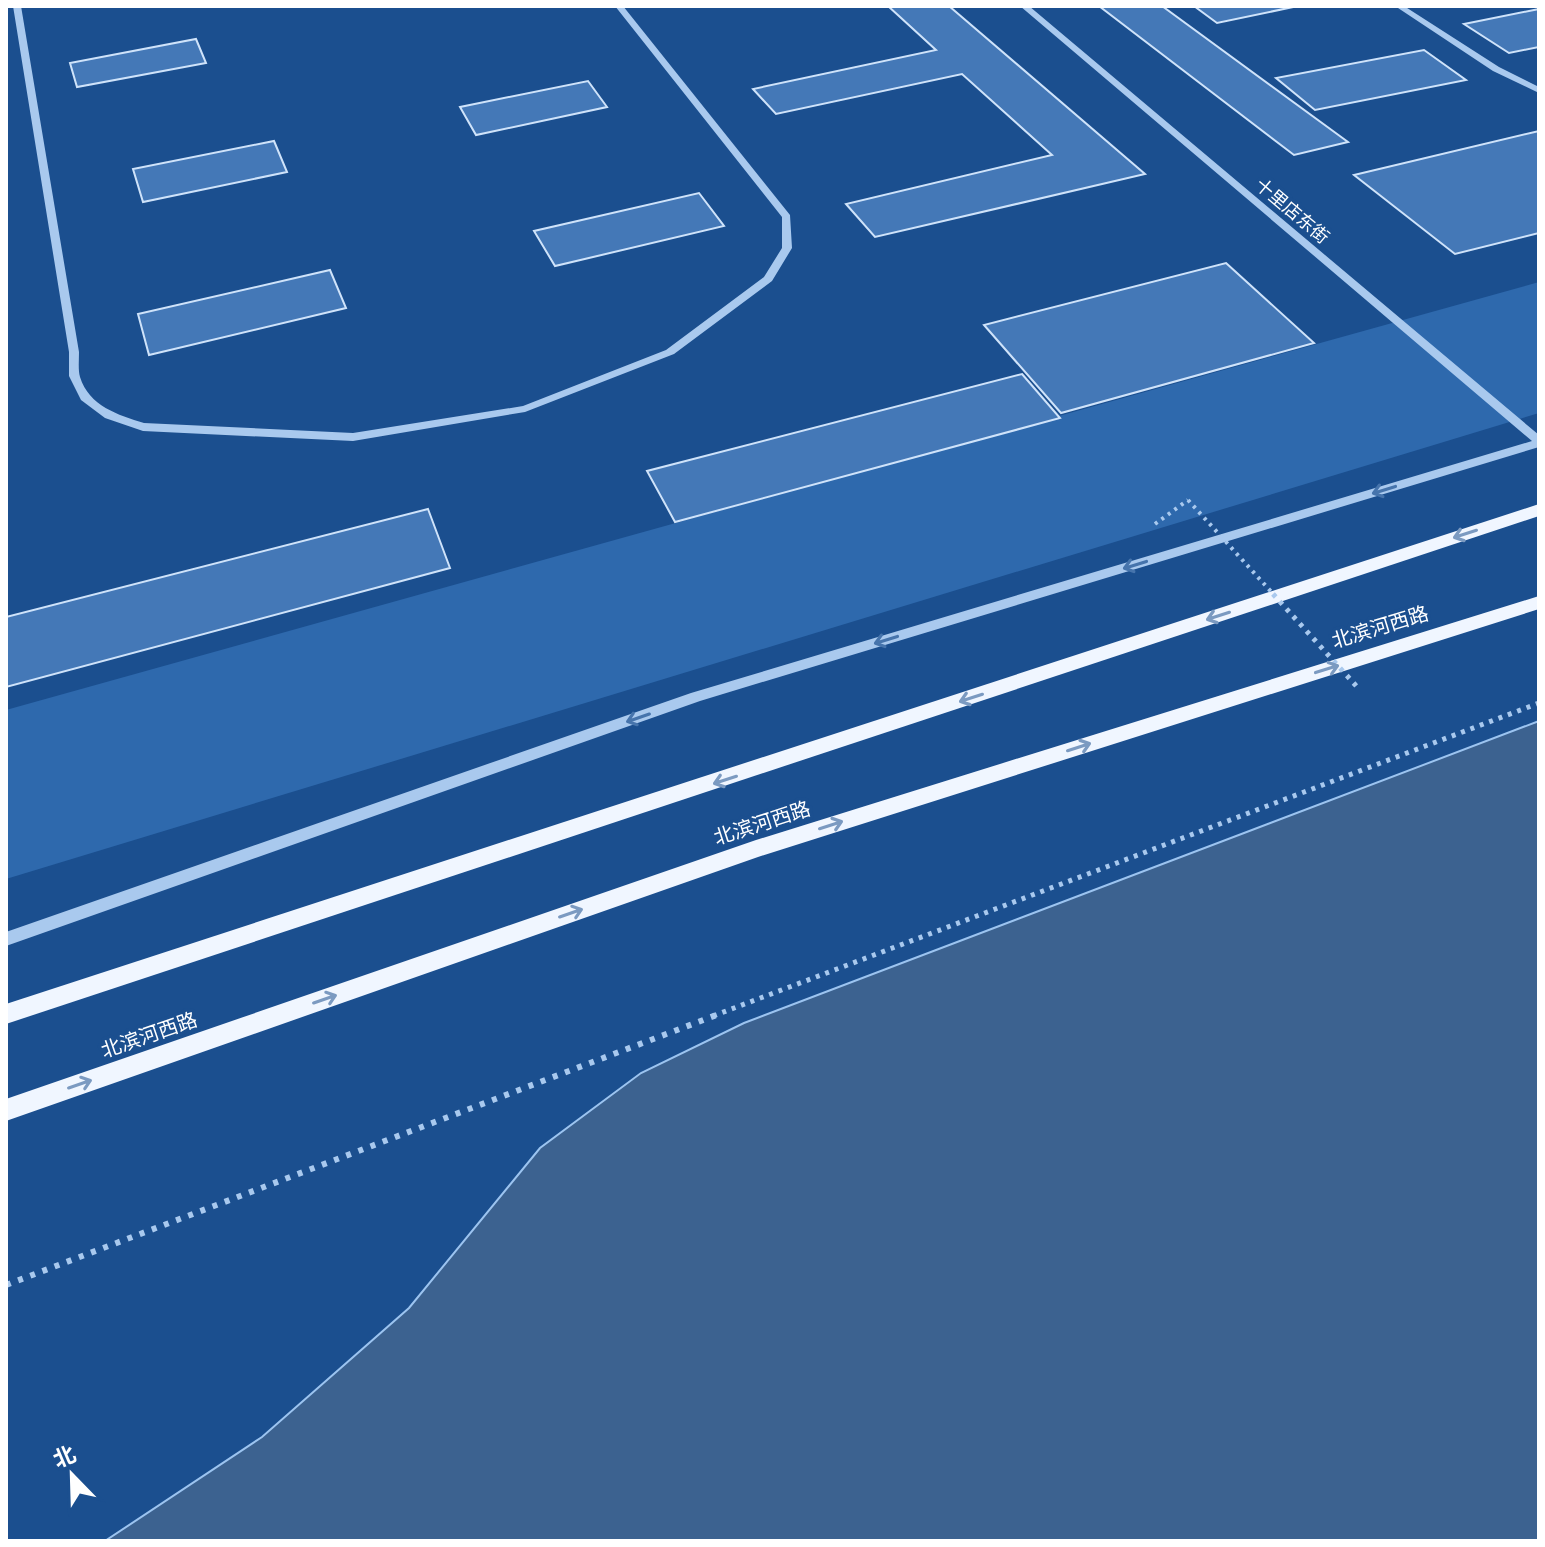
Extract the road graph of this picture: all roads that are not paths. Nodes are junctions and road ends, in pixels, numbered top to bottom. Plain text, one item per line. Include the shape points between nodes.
1 (17, 6) edge
2 (619, 6) edge
3 (1024, 6) edge
4 (1399, 6) edge
5 (1539, 90) edge
6 (1539, 442) edge
7 (1539, 510) edge
8 (1539, 602) edge
9 (6, 939) edge
10 (6, 1014) edge
11 (6, 1110) edge

1 - 2 street via 74,376 85,398 109,416 143,427 353,437 525,409 670,352 768,279 787,248 787,217
3 - 6 street, 十里店东街
4 - 5 street via 1496,69
6 -> 9 street via 696,697
7 -> 10 main road
11 -> 8 main road, 北滨河西路 via 756,849

